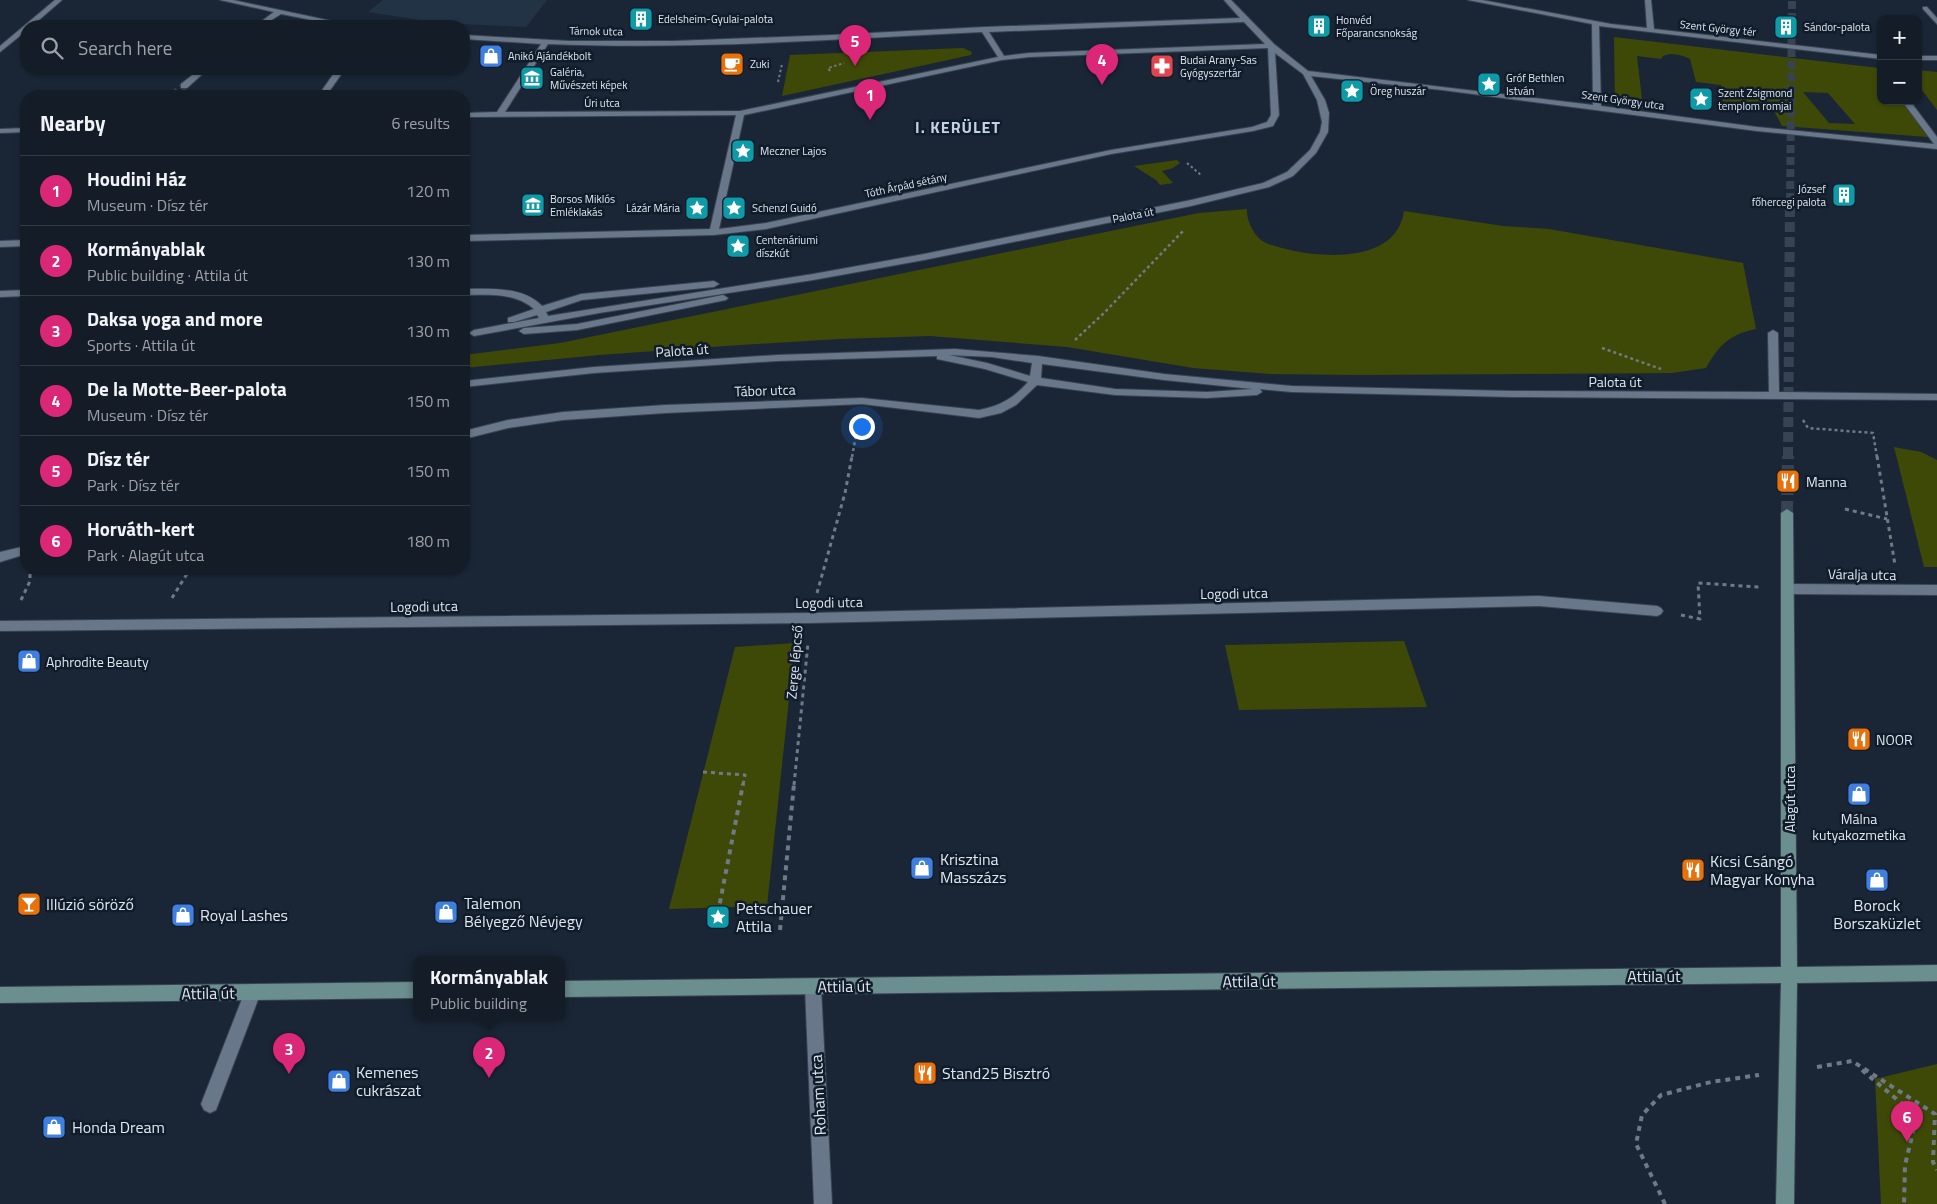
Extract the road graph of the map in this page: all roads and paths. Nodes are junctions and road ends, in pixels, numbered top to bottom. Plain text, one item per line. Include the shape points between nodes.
1 (59, 0) edge
2 (223, 0) edge
3 (1227, 0) edge
4 (1471, 0) edge
5 (1648, 0) edge
6 (1925, 8) dead end
7 (279, 12) junction
8 (35, 20) edge
9 (267, 20) edge
10 (320, 20) edge
11 (1245, 20) junction
12 (1937, 22) edge
13 (1595, 24) junction
14 (984, 29) junction
15 (1651, 31) junction
16 (20, 33) edge
17 (470, 37) edge
18 (788, 40) junction
19 (546, 41) junction
20 (1271, 46) junction
21 (0, 50) edge
22 (1877, 57) edge
23 (1002, 58) junction
24 (1922, 58) edge
25 (1937, 58) edge
26 (1306, 73) junction
27 (197, 75) edge
28 (337, 75) edge
29 (184, 86) tunnel mouth
30 (326, 90) edge
31 (1909, 105) edge
32 (772, 107) junction
33 (1597, 107) junction
34 (740, 113) junction
35 (500, 114) junction
36 (470, 115) edge
37 (20, 130) edge
38 (0, 131) edge
39 (1937, 145) edge
40 (1184, 160) dead end
41 (1203, 177) dead end
42 (1186, 227) dead end
43 (714, 232) junction
44 (470, 238) edge
45 (0, 244) edge
46 (20, 244) edge
47 (813, 277) junction
48 (470, 292) edge
49 (20, 293) edge
50 (0, 294) edge
51 (541, 310) junction
52 (543, 326) junction
53 (1773, 332) dead end
54 (470, 333) edge
55 (470, 333) edge
56 (1074, 342) dead end
57 (903, 353) junction
58 (1038, 359) junction
59 (1035, 381) junction
60 (470, 383) edge
61 (1292, 390) junction
62 (1774, 396) junction
63 (1937, 398) edge
64 (862, 401) junction
65 (1804, 421) dead end
66 (470, 434) edge
67 (1845, 509) dead end
68 (1787, 513) tunnel mouth
69 (1887, 519) junction
70 (20, 552) edge
71 (0, 557) edge
72 (1788, 589) junction
73 (1899, 590) junction
74 (1937, 590) edge
75 (1657, 611) joint
76 (810, 618) junction
77 (0, 626) edge
78 (703, 772) dead end
79 (716, 923) dead end
80 (780, 930) dead end
81 (1937, 973) edge
82 (1789, 976) junction
83 (814, 986) junction
84 (565, 989) edge
85 (413, 990) edge
86 (253, 992) junction
87 (0, 995) edge
88 (1852, 1061) junction
89 (1788, 1071) junction
90 (1724, 1080) dead end
91 (210, 1104) dead end
92 (1937, 1170) edge
93 (823, 1204) edge
94 (1665, 1204) edge
95 (1784, 1204) edge
96 (1904, 1204) edge

1 - 8 street
2 - 7 street
3 - 11 street, Palota út
4 - 13 street, Szent György tér
5 - 15 street
6 - 12 street
7 - 9 street
7 - 10 street
11 - 14 street, Tárnok utca
11 - 20 street, Palota út
13 - 15 street, Szent György tér
13 - 33 street
14 - 18 street, Tárnok utca
14 - 23 street
15 - 22 street, Szent György tér
16 - 21 street
17 - 19 street, Tárnok utca
18 - 19 street, Tárnok utca via 638,44
18 - 32 path
19 - 35 street
20 - 23 street, Úri utca
20 - 26 street, Palota út
20 - 43 street, Tóth Árpád sétány via 1275,115 1266,126 1111,152 806,218
23 - 32 street, Úri utca
24 - 25 street
26 - 33 street, Szent György utca
26 - 47 street, Palota út via 1321,100 1326,122 1324,132 1314,151 1290,174 1266,185 1191,203
27 - 29 street
28 - 30 street
31 - 39 street
32 - 34 street, Úri utca
33 - 39 street, Szent György utca via 1748,128
34 - 35 street, Úri utca
34 - 43 street
35 - 36 street, Úri utca
37 - 38 street
40 - 41 path
42 - 56 path
43 - 44 street, Tóth Árpád sétány
45 - 46 street
47 - 51 street, Palota út via 618,292 581,297
47 - 52 street, Palota út via 577,327
48 - 51 street via 506,292 530,300
49 - 50 street
51 - 52 street
51 - 54 street, Palota út
52 - 55 street, Palota út
53 - 62 street
57 - 58 street, Palota út via 977,352
57 - 59 street, Palota út via 987,366
57 - 60 street, Palota út via 651,366
58 - 59 street
58 - 61 street, Palota út
59 - 61 street, Palota út via 1142,394 1207,395
59 - 64 street, Tábor utca via 1012,403 979,414
61 - 62 street, Palota út
62 - 63 street, Palota út
64 - 66 street, Tábor utca via 563,416
64 - 76 path, Zerge lépcső via 846,493
65 - 69 path via 1808,428 1873,432
67 - 69 path
68 - 72 main road, Alagút utca
69 - 73 path
70 - 71 street
72 - 73 street, Váralja utca
72 - 75 path via 1698,583 1700,619
72 - 82 main road, Alagút utca
73 - 74 street, Váralja utca
75 - 76 street, Logodi utca via 1538,602
76 - 77 street, Logodi utca
76 - 80 path, Zerge lépcső
78 - 79 path via 745,775
81 - 82 main road, Attila út
82 - 83 main road, Attila út
82 - 89 main road, Alagút utca
83 - 84 main road, Attila út
83 - 93 street, Roham utca
85 - 86 main road, Attila út
86 - 87 main road, Attila út
86 - 91 street
88 - 89 path
88 - 92 path via 1935,1114 1933,1162
88 - 96 path via 1907,1108 1913,1132 1905,1165
89 - 95 main road, Alagút utca
90 - 94 path via 1661,1095 1642,1115 1636,1144

